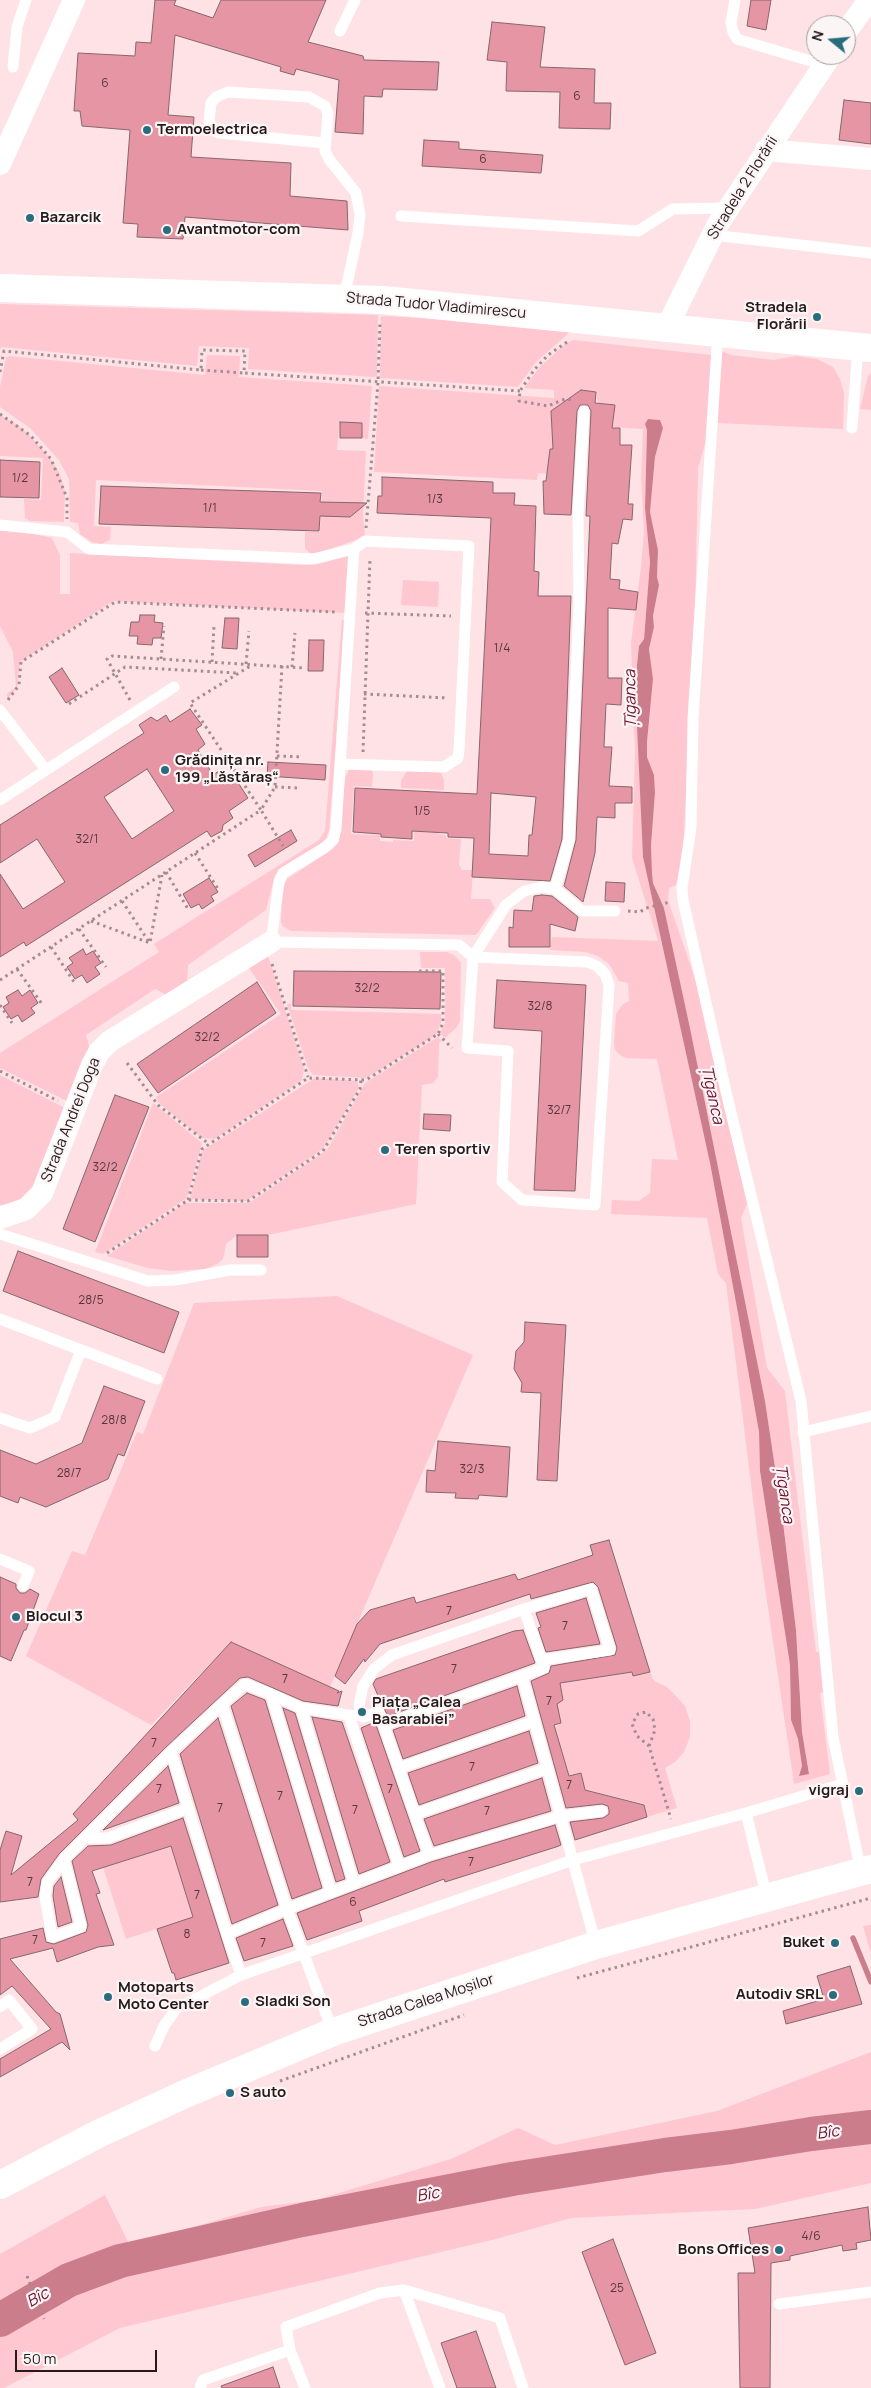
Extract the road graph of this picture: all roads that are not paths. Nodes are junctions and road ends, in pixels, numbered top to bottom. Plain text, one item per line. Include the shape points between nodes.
1 (26, 0) edge
2 (74, 0) edge
3 (355, 0) edge
4 (735, 0) edge
5 (869, 0) edge
6 (857, 27) edge
7 (340, 30) dead end
8 (806, 55) edge
9 (824, 65) edge
10 (13, 67) dead end
11 (325, 143) junction
12 (766, 150) junction
13 (871, 159) edge
14 (0, 164) edge
15 (728, 208) junction
16 (402, 216) dead end
17 (712, 235) junction
18 (871, 253) edge
19 (0, 288) edge
20 (344, 298) junction
21 (667, 327) junction
22 (718, 332) junction
23 (865, 347) edge
24 (584, 411) road end
25 (852, 428) dead end
26 (0, 525) edge
27 (354, 549) junction
28 (174, 688) dead end
29 (3, 707) edge
30 (340, 764) junction
31 (46, 770) junction
32 (0, 800) edge
33 (555, 889) junction
34 (615, 911) dead end
35 (268, 943) junction
36 (473, 956) junction
37 (0, 1218) edge
38 (0, 1234) edge
39 (261, 1270) dead end
40 (0, 1319) edge
41 (81, 1350) junction
42 (157, 1379) dead end
43 (871, 1416) edge
44 (0, 1418) edge
45 (803, 1432) junction
46 (0, 1559) edge
47 (23, 1586) dead end
48 (524, 1609) junction
49 (542, 1660) junction
50 (522, 1676) junction
51 (270, 1694) junction
52 (222, 1704) junction
53 (301, 1708) junction
54 (349, 1716) junction
55 (363, 1717) junction
56 (535, 1721) junction
57 (384, 1725) junction
58 (171, 1752) junction
59 (399, 1768) junction
60 (548, 1768) junction
61 (843, 1784) junction
62 (188, 1808) junction
63 (602, 1811) dead end
64 (746, 1812) junction
65 (415, 1814) junction
66 (561, 1816) junction
67 (86, 1838) junction
68 (429, 1855) junction
69 (64, 1859) junction
70 (573, 1860) junction
71 (399, 1866) junction
72 (866, 1871) edge
73 (354, 1884) junction
74 (331, 1892) junction
75 (767, 1898) junction
76 (287, 1909) junction
77 (227, 1934) junction
78 (596, 1945) junction
79 (303, 1953) junction
80 (241, 1975) junction
81 (0, 2007) edge
82 (333, 2032) junction
83 (155, 2046) dead end
84 (0, 2049) edge
85 (0, 2185) edge
86 (404, 2290) junction
87 (871, 2292) edge
88 (779, 2304) dead end
89 (290, 2350) junction
90 (200, 2388) edge
91 (305, 2388) edge
92 (440, 2388) edge
93 (523, 2388) edge

1 - 10 lane via 17,27
2 - 14 street
3 - 7 lane
4 - 8 lane via 731,23 738,39
5 - 6 street
9 - 12 street, Stradela 2 Florării
11 - 11 lane via 328,114 319,101 309,97 228,92 216,97 208,111 212,129 219,133
11 - 20 lane via 329,159 356,193 358,201 358,233
12 - 13 street
12 - 15 street, Stradela 2 Florării
15 - 16 lane via 673,209 638,231
15 - 17 street, Stradela 2 Florării
17 - 18 lane
17 - 21 street, Stradela 2 Florării
19 - 20 main road, Strada Tudor Vladimirescu
20 - 21 main road, Strada Tudor Vladimirescu
21 - 22 main road, Strada Tudor Vladimirescu
22 - 23 main road, Strada Tudor Vladimirescu
22 - 45 lane via 693,719 691,828 682,888 727,1096 801,1401
23 - 25 lane
24 - 33 lane via 569,840
26 - 27 lane via 67,532 89,549 313,559
27 - 30 lane
27 - 30 lane via 368,541 469,546 459,751 458,758 444,767
28 - 31 lane
29 - 31 lane
30 - 35 lane via 333,840 283,873
31 - 32 lane
33 - 34 lane via 582,911
33 - 36 lane via 532,889 516,896 506,905
35 - 36 lane via 459,945
35 - 37 street, Strada Andrei Doga via 110,1041 99,1052 42,1193 26,1208
36 - 36 lane via 587,962 605,974 609,985 595,1205 522,1200 502,1182 508,1051 467,1048
38 - 39 lane via 148,1281 162,1282 230,1270
40 - 41 lane
41 - 42 lane
41 - 44 lane via 56,1417 30,1428
43 - 45 lane
45 - 61 lane via 832,1728
46 - 47 lane via 29,1571
48 - 49 lane
48 - 49 lane via 591,1589 610,1650
48 - 55 lane via 392,1656 374,1669 363,1686 359,1706
49 - 50 lane via 544,1668
50 - 56 lane
50 - 57 lane
51 - 52 lane via 245,1684
51 - 53 lane
51 - 74 lane
52 - 58 lane
52 - 76 lane
53 - 54 lane
53 - 73 lane
54 - 55 lane
54 - 71 lane
55 - 57 lane via 379,1712
56 - 59 lane
56 - 60 lane
57 - 59 lane
58 - 62 lane
58 - 67 lane
59 - 65 lane
60 - 65 lane
60 - 66 lane
61 - 64 lane
61 - 72 lane
62 - 67 lane via 108,1838
62 - 77 lane
63 - 66 lane
64 - 70 lane
64 - 75 lane
65 - 68 lane
66 - 68 lane
66 - 70 lane
67 - 69 lane
68 - 71 lane
69 - 69 lane via 47,1883 45,1896 52,1937 81,1927
70 - 78 lane
70 - 79 lane
71 - 73 lane
72 - 75 main road, Strada Calea Moșilor
73 - 74 lane
74 - 76 lane
75 - 78 main road, Strada Calea Moșilor
76 - 77 lane
76 - 79 lane
77 - 80 lane
78 - 82 main road, Strada Calea Moșilor
79 - 80 lane
79 - 82 lane
80 - 83 lane via 176,2009
81 - 84 lane via 9,2000 32,2029
82 - 85 main road, Strada Calea Moșilor via 107,2130
86 - 89 lane via 380,2293 286,2327
86 - 92 lane
86 - 93 lane via 500,2318
87 - 88 lane
89 - 90 lane via 203,2380
89 - 91 lane

